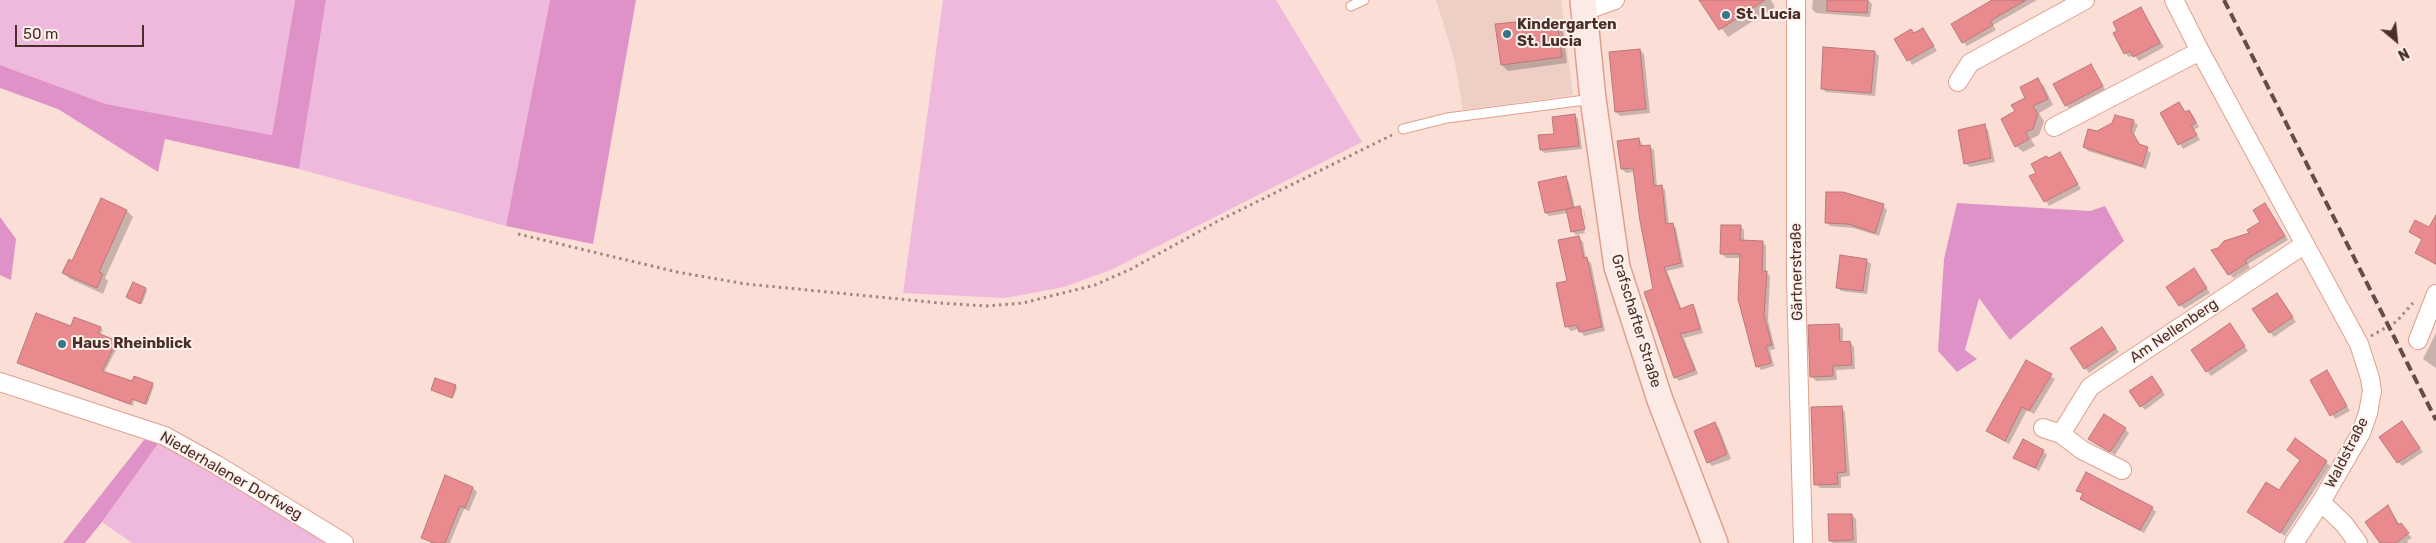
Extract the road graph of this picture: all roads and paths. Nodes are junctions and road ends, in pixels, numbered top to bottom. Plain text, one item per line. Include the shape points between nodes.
1 (1364, 0) edge
2 (1616, 0) edge
3 (1796, 0) edge
4 (2085, 0) edge
5 (2174, 0) edge
6 (1351, 6) dead end
7 (1583, 6) edge
8 (2200, 51) junction
9 (1958, 82) dead end
10 (1593, 99) junction
11 (2054, 127) dead end
12 (1403, 130) joint
13 (518, 234) dead end
14 (2305, 244) junction
15 (2428, 295) edge
16 (2418, 340) dead end
17 (2359, 344) junction
18 (0, 382) edge
19 (2043, 428) dead end
20 (2060, 434) junction
21 (2122, 470) dead end
22 (2321, 502) junction
23 (344, 543) edge
24 (1715, 543) edge
25 (1802, 543) edge
26 (2294, 543) edge
27 (2358, 543) edge

1 - 6 lane
2 - 7 street
3 - 25 street, Gärtnerstraße via 1796,280
4 - 9 street via 1970,62
5 - 8 street
7 - 10 main road, Grafschafter Straße
8 - 11 street
8 - 14 street
10 - 12 lane via 1448,118
10 - 24 main road, Grafschafter Straße via 1617,267 1660,400
12 - 13 path via 1218,221 1131,269 1095,285 1023,303 986,306 940,303 746,284 677,272
14 - 17 street
14 - 20 street, Am Nellenberg via 2090,387
15 - 16 street
15 - 17 path via 2396,322
17 - 22 street, Waldstraße via 2372,391 2368,413 2361,433
18 - 23 street, Niederhalener Dorfweg via 165,436 217,464
19 - 20 street
20 - 21 street via 2082,450
22 - 26 street, Waldstraße
22 - 27 street, Waldstraße

